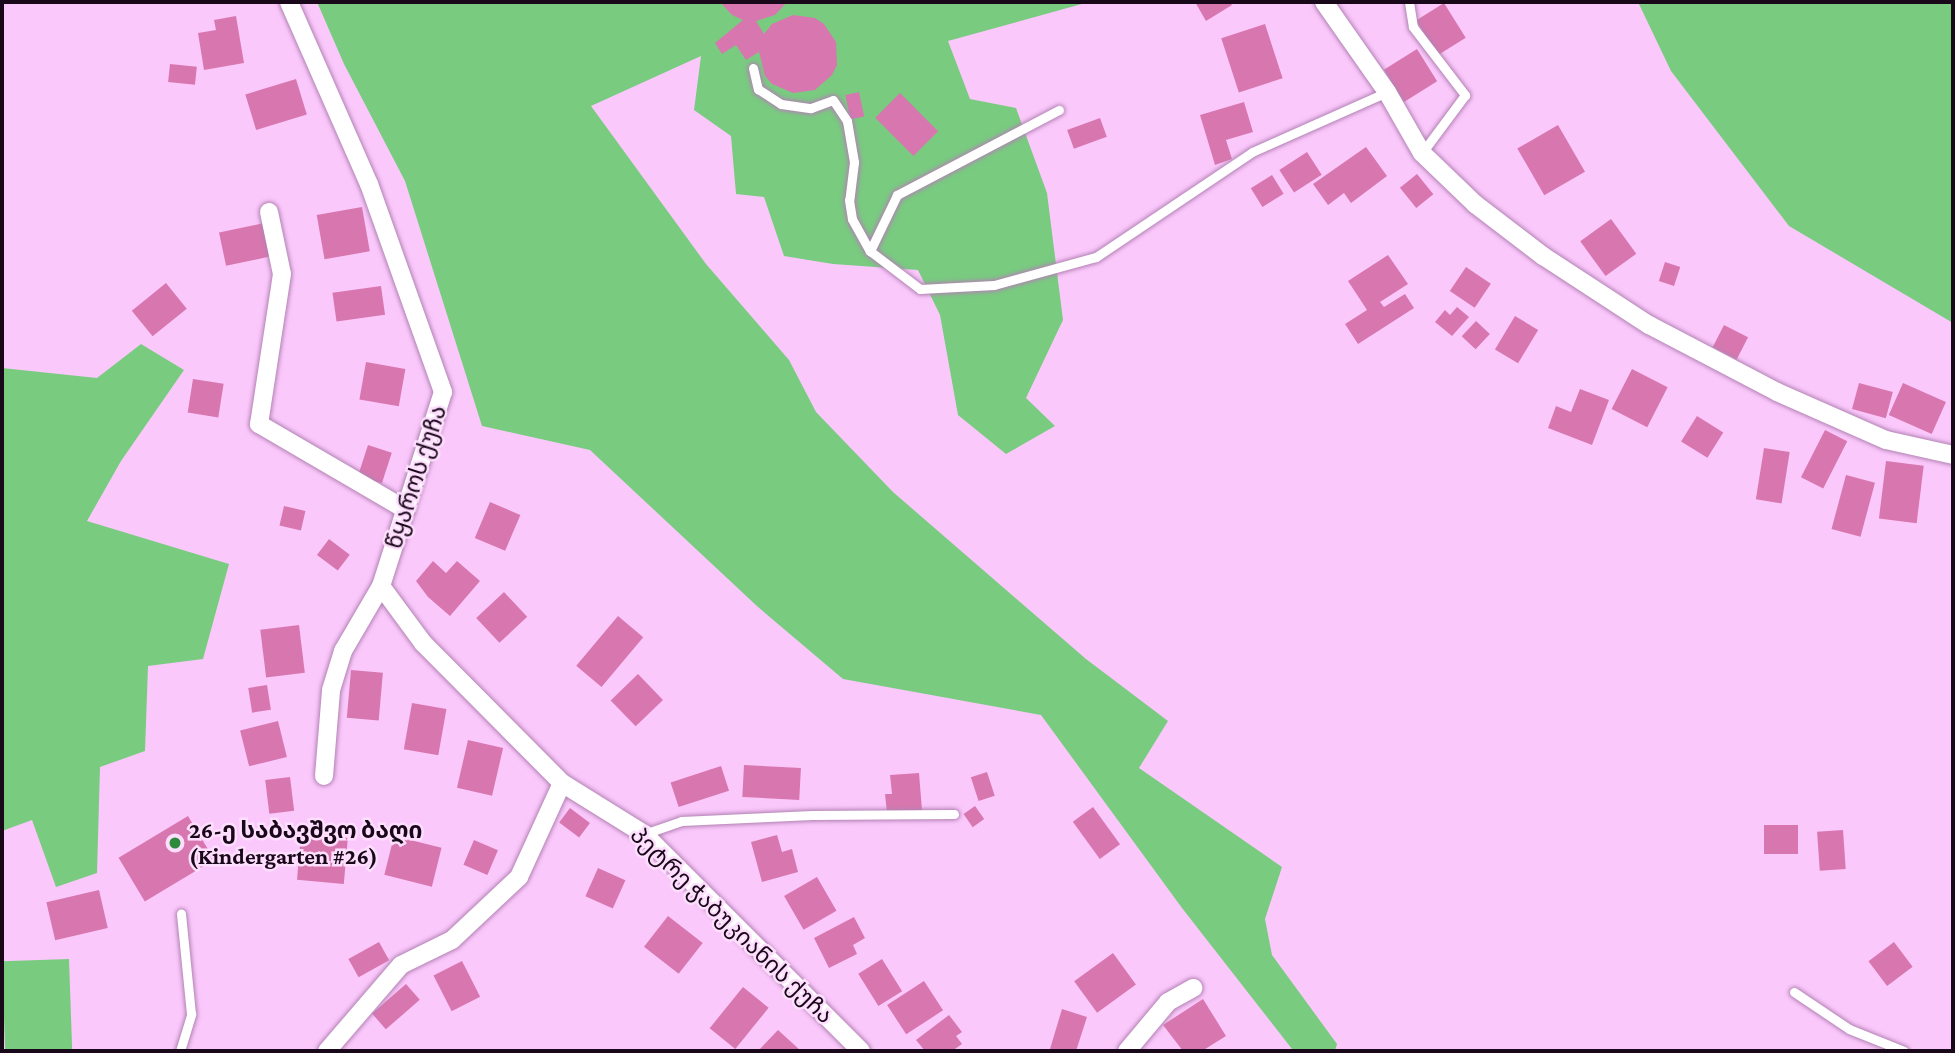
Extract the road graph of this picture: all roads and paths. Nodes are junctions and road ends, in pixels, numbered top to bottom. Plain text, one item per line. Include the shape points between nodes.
1 (289, 2) edge
2 (1324, 2) edge
3 (1409, 2) edge
4 (753, 68) dead end
5 (1387, 92) junction
6 (1059, 110) dead end
7 (1422, 153) junction
8 (269, 212) dead end
9 (870, 251) junction
10 (1953, 455) edge
11 (406, 510) junction
12 (381, 586) junction
13 (324, 776) dead end
14 (562, 783) junction
15 (954, 814) dead end
16 (644, 834) junction
17 (181, 913) dead end
18 (1193, 988) dead end
19 (1794, 992) dead end
20 (180, 1051) edge
21 (327, 1051) edge
22 (861, 1051) edge
23 (1127, 1051) edge
24 (1904, 1051) edge

1 - 11 street, წყაროს ქუჩა via 369,184 443,392
2 - 5 street
3 - 7 lane via 1413,27 1465,95
4 - 9 lane via 758,89 781,104 811,108 833,100 847,121 854,162 849,200 852,219
5 - 7 street
5 - 9 lane via 1252,152 1096,257 994,285 920,289
6 - 9 lane via 897,195
7 - 10 street via 1475,204 1533,248 1649,325 1777,392 1886,440
8 - 11 street via 282,274 259,424
11 - 12 street, წყაროს ქუჩა
12 - 13 street, წყაროს ქუჩა via 343,651 331,690
12 - 14 street via 423,643
14 - 16 street, პეტრე ჭაბუკიანის ქუჩა
14 - 21 street via 519,877 452,940 401,965
15 - 16 lane via 681,821
16 - 22 street, პეტრე ჭაბუკიანის ქუჩა
17 - 20 lane via 191,1014
18 - 23 street via 1168,1002
19 - 24 lane via 1849,1028

